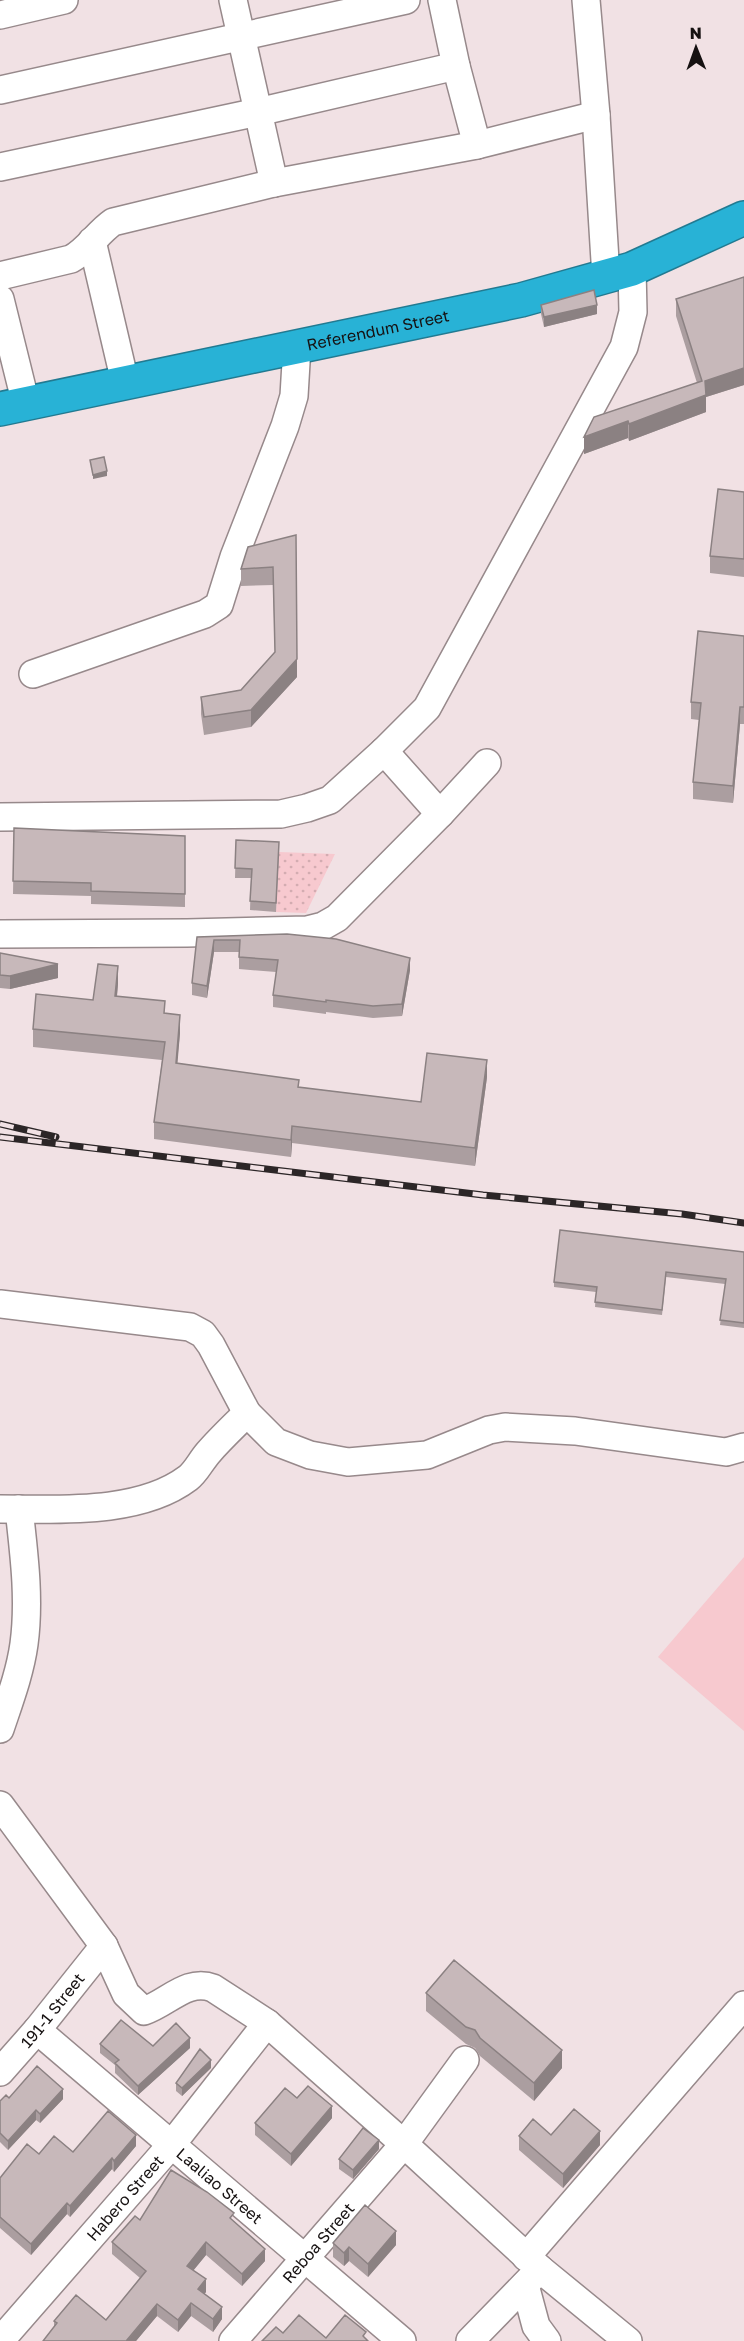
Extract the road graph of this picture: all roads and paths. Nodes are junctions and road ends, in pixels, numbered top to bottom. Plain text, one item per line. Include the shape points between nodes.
1 (64, 0) edge
2 (233, 0) edge
3 (406, 0) edge
4 (442, 0) edge
5 (586, 0) edge
6 (0, 15) edge
7 (241, 36) junction
8 (456, 66) junction
9 (0, 90) edge
10 (258, 112) junction
11 (596, 115) junction
12 (477, 145) junction
13 (0, 167) edge
14 (274, 183) junction
15 (744, 218) edge
16 (92, 241) junction
17 (619, 273) junction
18 (0, 276) edge
19 (0, 299) edge
20 (297, 346) junction
21 (125, 382) junction
22 (13, 406) edge
23 (33, 674) dead end
24 (384, 751) junction
25 (487, 763) dead end
26 (440, 814) junction
27 (0, 817) edge
28 (0, 934) edge
29 (0, 1304) edge
30 (247, 1413) junction
31 (744, 1447) edge
32 (10, 1509) edge
33 (0, 1729) edge
34 (0, 1805) edge
35 (104, 1946) junction
36 (744, 2005) edge
37 (267, 2023) junction
38 (735, 2026) edge
39 (37, 2030) junction
40 (465, 2060) dead end
41 (0, 2072) edge
42 (172, 2144) junction
43 (404, 2144) junction
44 (306, 2259) junction
45 (530, 2270) junction
46 (0, 2340) edge
47 (233, 2341) edge
48 (402, 2341) edge
49 (470, 2341) edge
50 (547, 2341) edge
51 (628, 2341) edge

1 - 6 street
2 - 7 street
3 - 7 street
4 - 8 street
5 - 11 street
7 - 9 street
7 - 10 street
8 - 10 street
8 - 12 street
10 - 13 street
10 - 14 street
11 - 12 street
11 - 17 street
12 - 14 street
14 - 16 street via 113,222
15 - 17 highway, Referendum Street
16 - 18 street via 71,259
16 - 21 street
17 - 20 highway, Referendum Street via 521,300
17 - 24 street via 633,312 624,347 427,708
19 - 22 street
20 - 21 highway, Referendum Street
20 - 23 street via 294,396 285,426 219,605 205,614
21 - 22 highway, Referendum Street
24 - 26 street
24 - 27 street via 330,800 281,814
25 - 26 street
26 - 28 street via 337,918 323,926 307,930 186,933
29 - 30 street via 190,1327 203,1334 211,1345
30 - 31 street via 276,1442 310,1455 348,1462 427,1455 505,1427 575,1431 726,1452
30 - 32 street via 189,1477 159,1494 130,1503
32 - 33 street via 25,1560 27,1606 24,1646
34 - 35 street
35 - 37 street via 126,1994 144,2011 193,1985 204,1985
35 - 39 street, 191-1 Street
36 - 38 street
37 - 42 street, Habero Street
37 - 43 street
38 - 45 street
39 - 41 street, 191-1 Street
39 - 42 street, Laaliao Street
40 - 43 street, Reboa Street
42 - 44 street, Laaliao Street
42 - 46 street, Habero Street
43 - 44 street, Reboa Street
43 - 45 street
44 - 47 street, Reboa Street
44 - 48 street, Laaliao Street
45 - 49 street
45 - 50 street via 536,2326
45 - 51 street

